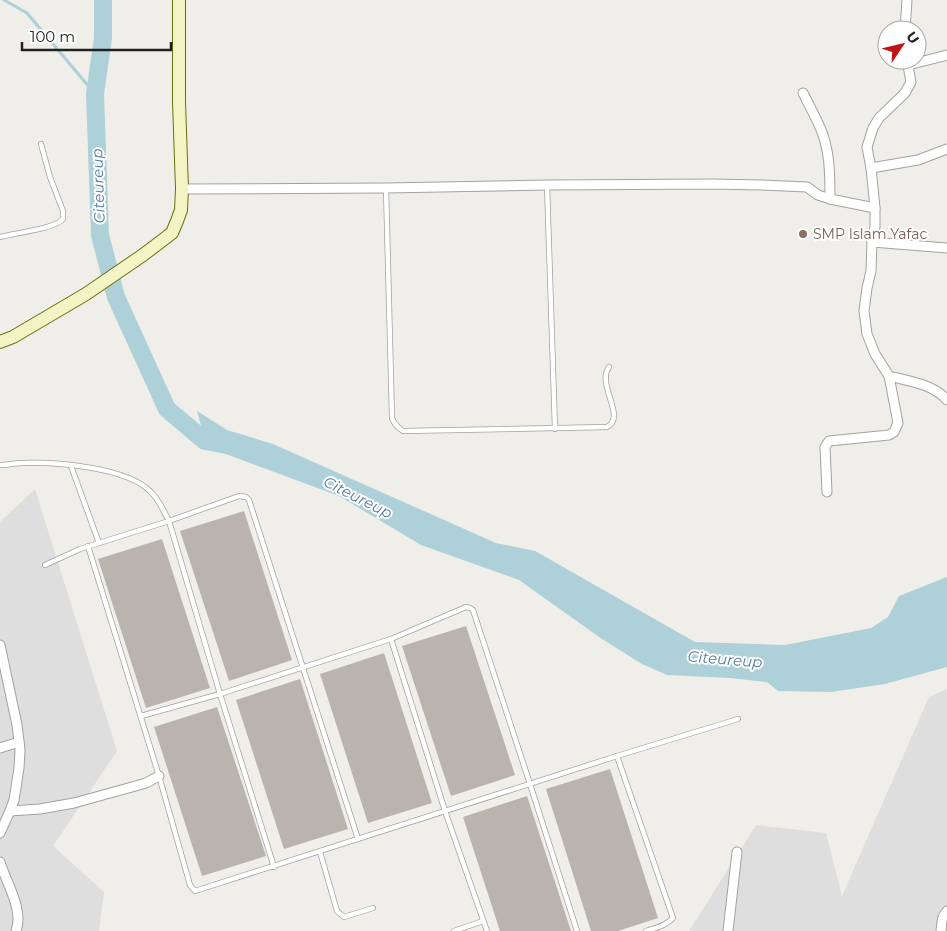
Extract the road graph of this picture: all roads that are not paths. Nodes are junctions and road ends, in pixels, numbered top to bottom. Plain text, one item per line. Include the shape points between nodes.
1 (179, 0) edge
2 (906, 0) edge
3 (905, 20) edge
4 (947, 55) edge
5 (927, 59) edge
6 (909, 70) edge
7 (802, 92) dead end
8 (41, 144) dead end
9 (947, 149) edge
10 (871, 168) junction
11 (547, 185) junction
12 (386, 188) junction
13 (182, 189) junction
14 (830, 199) junction
15 (875, 208) junction
16 (0, 237) edge
17 (872, 242) junction
18 (947, 248) edge
19 (0, 342) edge
20 (609, 367) dead end
21 (889, 376) junction
22 (947, 400) edge
23 (556, 428) junction
24 (0, 466) edge
25 (70, 466) junction
26 (827, 492) dead end
27 (169, 521) junction
28 (99, 543) junction
29 (88, 546) junction
30 (45, 564) dead end
31 (391, 639) junction
32 (0, 645) edge
33 (302, 667) junction
34 (220, 694) junction
35 (141, 716) junction
36 (738, 719) dead end
37 (19, 742) junction
38 (0, 748) edge
39 (617, 756) junction
40 (159, 776) junction
41 (530, 784) junction
42 (10, 811) junction
43 (445, 811) junction
44 (0, 831) edge
45 (358, 839) junction
46 (320, 852) junction
47 (737, 852) dead end
48 (0, 862) edge
49 (274, 867) junction
50 (373, 908) dead end
51 (947, 911) edge
52 (483, 921) junction
53 (943, 926) edge
54 (16, 931) edge
55 (454, 931) edge
56 (487, 931) edge
57 (577, 931) edge
58 (646, 931) edge
59 (728, 931) edge

1 - 13 main road
2 - 3 street
4 - 5 street
6 - 10 street via 911,82 905,93 879,118 869,137 867,147
7 - 14 street via 820,126 826,146
8 - 16 lane via 63,219 50,226
9 - 10 street via 918,160
10 - 15 street
11 - 12 street
11 - 14 street via 801,186
11 - 23 lane
12 - 13 street
12 - 23 lane via 393,423 403,431
13 - 19 main road via 181,210 172,233 86,294
14 - 15 street
15 - 17 street
17 - 18 street
17 - 21 street via 864,311 867,334
20 - 23 lane via 605,377 614,415 611,425
21 - 22 street via 936,390
21 - 26 street via 898,423 894,432 829,441 824,447
24 - 25 lane via 21,463
25 - 27 lane via 114,473 141,484 159,502
25 - 28 lane
27 - 28 lane
27 - 33 lane via 240,496 249,500
27 - 34 lane
28 - 29 lane
29 - 30 lane
29 - 35 lane
31 - 33 lane
31 - 41 lane via 466,607 473,610
31 - 43 lane
32 - 37 street
33 - 34 lane
33 - 45 lane
34 - 35 lane
34 - 49 lane
35 - 40 lane
36 - 39 lane
37 - 38 street
37 - 42 street via 19,768
39 - 41 lane
39 - 58 lane via 673,918 665,925
40 - 42 street via 146,783 74,803
40 - 49 lane via 192,889 196,892
41 - 43 lane
41 - 57 lane
42 - 44 street
43 - 45 lane
43 - 52 lane
45 - 46 lane
46 - 49 lane
46 - 50 lane via 337,911 344,916
47 - 59 street
48 - 54 street via 17,911
51 - 53 street via 941,923
52 - 55 lane
52 - 56 lane

